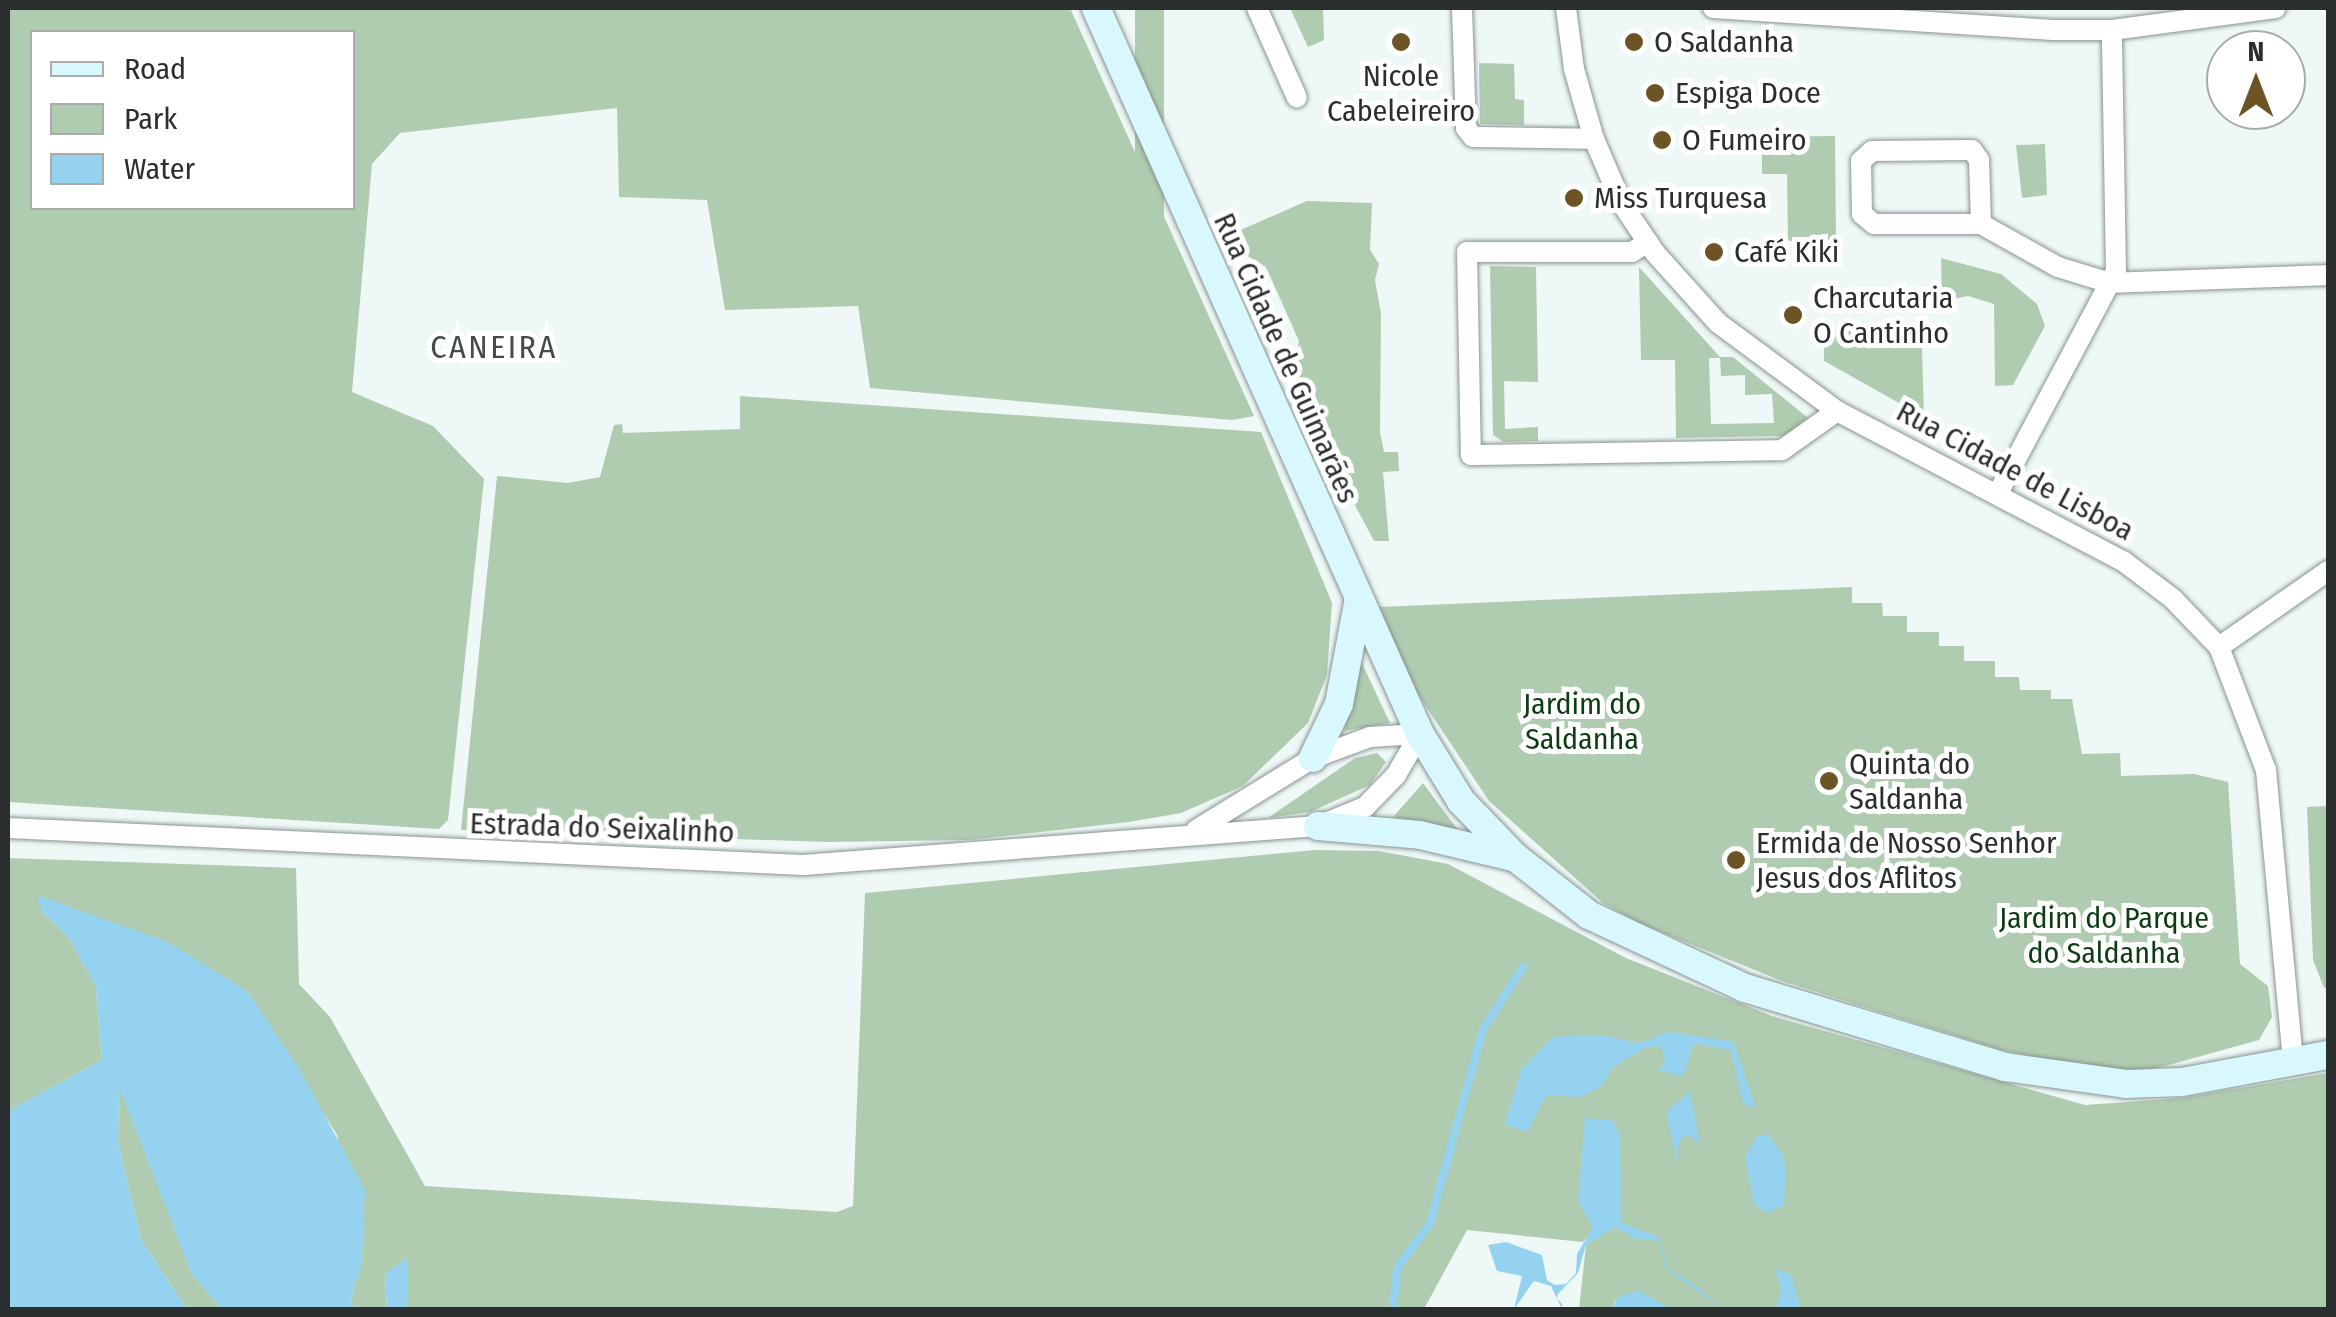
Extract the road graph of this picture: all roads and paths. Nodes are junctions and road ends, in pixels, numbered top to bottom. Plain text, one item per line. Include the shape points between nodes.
1 (1096, 8) edge
2 (1257, 8) edge
3 (1462, 8) edge
4 (1566, 8) edge
5 (1713, 8) edge
6 (2276, 8) edge
7 (2112, 30) junction
8 (1298, 98) dead end
9 (1594, 139) junction
10 (1981, 224) junction
11 (1648, 242) junction
12 (2328, 276) edge
13 (2110, 283) junction
14 (1838, 411) junction
15 (1998, 493) junction
16 (2328, 571) edge
17 (1358, 602) junction
18 (2220, 646) junction
19 (1420, 734) junction
20 (1312, 758) junction
21 (1318, 826) junction
22 (8, 828) edge
23 (1194, 832) junction
24 (1515, 857) junction
25 (2328, 1056) edge
26 (2292, 1062) junction

1 - 17 main road, Rua Cidade de Guimarães
2 - 8 street
3 - 9 street via 1466,128 1473,137
4 - 9 street, Rua Cidade de Lisboa
5 - 7 street
6 - 7 street
7 - 13 street via 2120,240
9 - 11 street, Rua Cidade de Lisboa
10 - 10 street via 1979,160 1972,150 1872,151 1861,161 1862,214 1874,224
10 - 13 street via 2058,267
11 - 14 street, Rua Cidade de Lisboa via 1718,324
11 - 14 street via 1632,252 1467,252 1471,455 1782,450
12 - 13 street
13 - 15 street
14 - 15 street, Rua Cidade de Lisboa
15 - 18 street, Rua Cidade de Lisboa via 2123,561 2174,599
16 - 18 street
17 - 19 main road, Rua Cidade de Guimarães
17 - 20 main road via 1340,704
18 - 26 street, Rua Cidade de Lisboa via 2266,770
19 - 20 street via 1370,737
19 - 21 street, Estrada do Seixalinho via 1396,775 1365,808
19 - 24 main road, Rua Cidade de Guimarães via 1461,801
20 - 23 street
21 - 23 street, Estrada do Seixalinho
21 - 24 main road via 1420,835
22 - 23 street, Estrada do Seixalinho via 803,865
24 - 26 main road, Rua Cidade de Guimarães via 1589,915 1745,988 2005,1067 2126,1084
25 - 26 main road, Rua Cidade de Guimarães

